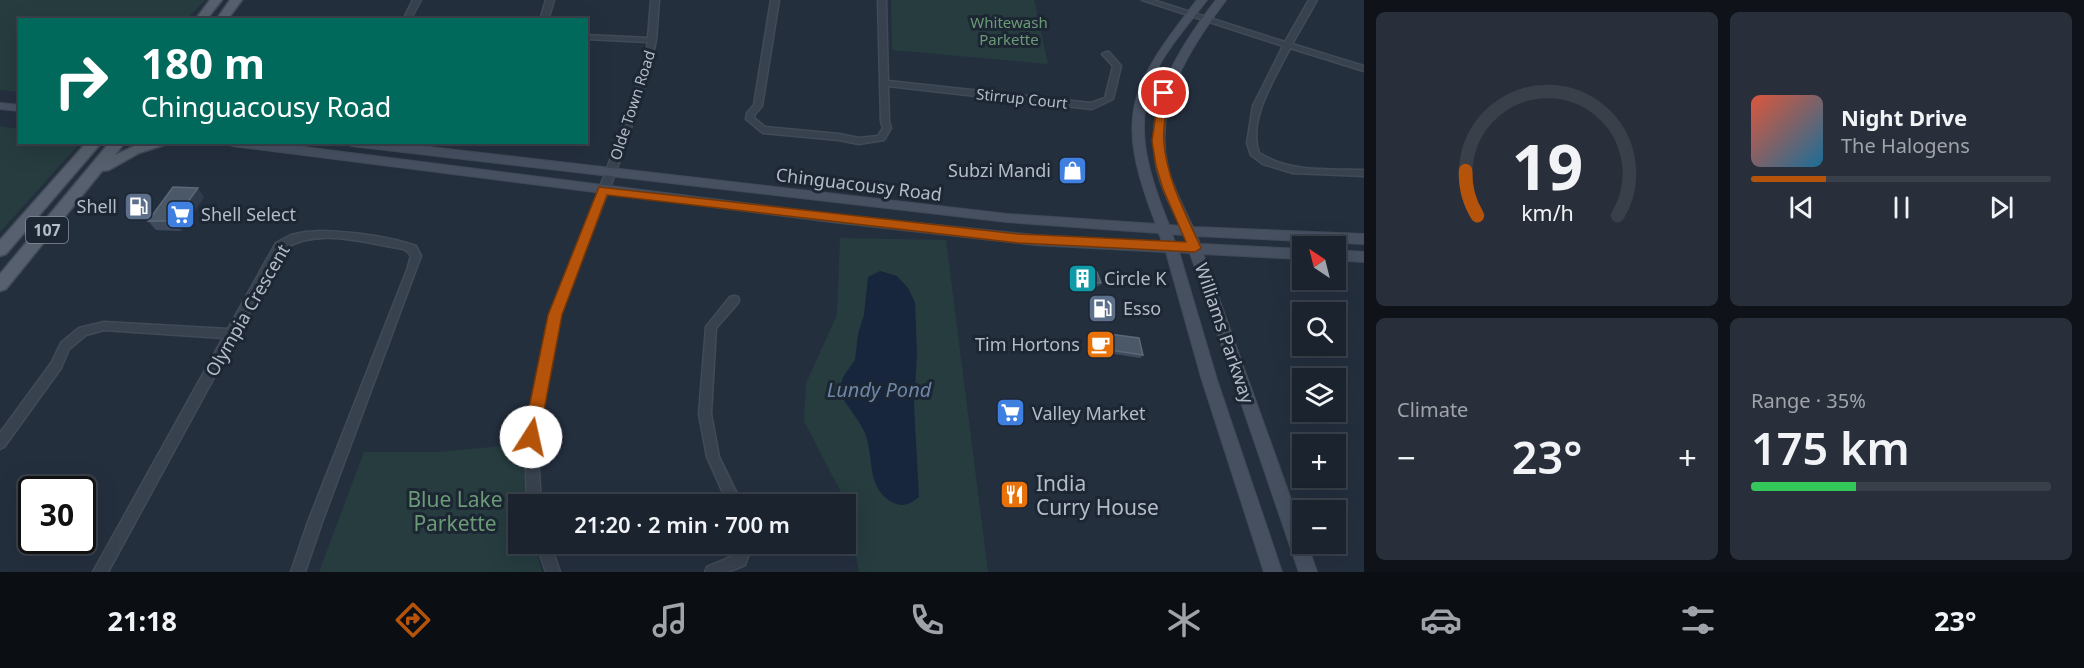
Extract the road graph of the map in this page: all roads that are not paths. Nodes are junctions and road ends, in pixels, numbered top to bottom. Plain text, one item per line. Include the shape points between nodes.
1 (216, 0) edge
2 (236, 0) edge
3 (417, 0) edge
4 (550, 0) edge
5 (655, 0) edge
6 (775, 0) edge
7 (882, 0) edge
8 (1146, 0) edge
9 (1202, 0) edge
10 (1221, 0) edge
11 (1313, 0) edge
12 (1191, 14) junction
13 (202, 18) edge
14 (222, 18) edge
15 (407, 18) edge
16 (545, 18) edge
17 (1207, 19) junction
18 (588, 37) edge
19 (652, 40) junction
20 (1287, 45) junction
21 (1106, 54) dead end
22 (1364, 69) edge
23 (884, 83) junction
24 (0, 106) edge
25 (18, 108) edge
26 (92, 144) edge
27 (116, 144) edge
28 (153, 144) edge
29 (247, 144) edge
30 (367, 144) edge
31 (1364, 173) edge
32 (93, 174) junction
33 (610, 174) junction
34 (603, 190) junction
35 (1163, 228) junction
36 (1189, 231) junction
37 (1364, 239) edge
38 (1170, 246) junction
39 (1195, 248) junction
40 (0, 250) edge
41 (1292, 253) edge
42 (1346, 256) edge
43 (1364, 257) edge
44 (0, 285) edge
45 (734, 300) dead end
46 (232, 334) junction
47 (0, 443) edge
48 (534, 494) edge
49 (730, 494) edge
50 (547, 554) edge
51 (742, 554) edge
52 (100, 572) edge
53 (298, 572) edge
54 (553, 572) edge
55 (712, 572) edge
56 (1273, 572) edge
57 (1308, 572) edge

1 - 13 main road
2 - 14 main road
3 - 15 street
4 - 16 street
5 - 19 street, Olde Town Road
6 - 23 street via 758,106 750,119 755,125 763,130 874,141 886,134
7 - 23 street
8 - 12 street
9 - 12 main road, Williams Parkway
10 - 17 main road, Williams Parkway
11 - 20 street
12 - 17 street
12 - 35 main road, Williams Parkway via 1162,52 1139,107 1139,160
17 - 20 street
17 - 36 main road, Williams Parkway via 1173,72 1160,117 1162,166
18 - 19 street
19 - 33 street, Olde Town Road via 644,78
20 - 22 street
20 - 31 street via 1257,106 1251,143 1255,154 1264,162 1288,170
21 - 23 street, Stirrup Court via 1117,66 1109,99 1092,106
24 - 25 main road
26 - 40 main road, 107
27 - 32 main road, 107
28 - 32 main road via 134,150
29 - 34 main road, Chinguacousy Road
30 - 33 main road, Chinguacousy Road
32 - 44 main road, 107
33 - 34 street, Olde Town Road
33 - 35 main road, Chinguacousy Road via 996,217
34 - 38 main road, Chinguacousy Road via 987,235
34 - 48 street, Olde Town Road via 553,324 531,437
35 - 36 main road, Chinguacousy Road
35 - 38 main road, Williams Parkway
36 - 37 main road, Chinguacousy Road
36 - 39 main road, Williams Parkway
38 - 39 main road, Chinguacousy Road
38 - 56 main road, Williams Parkway
39 - 41 main road, Chinguacousy Road
39 - 57 main road, Williams Parkway
42 - 43 main road
45 - 49 street via 711,327 705,414 713,457
46 - 47 street via 104,326 82,331 65,346 57,365
46 - 52 street, Olympia Crescent
46 - 53 street, Olympia Crescent via 288,238 329,235 404,246 416,256
50 - 54 street
51 - 55 street via 740,560

